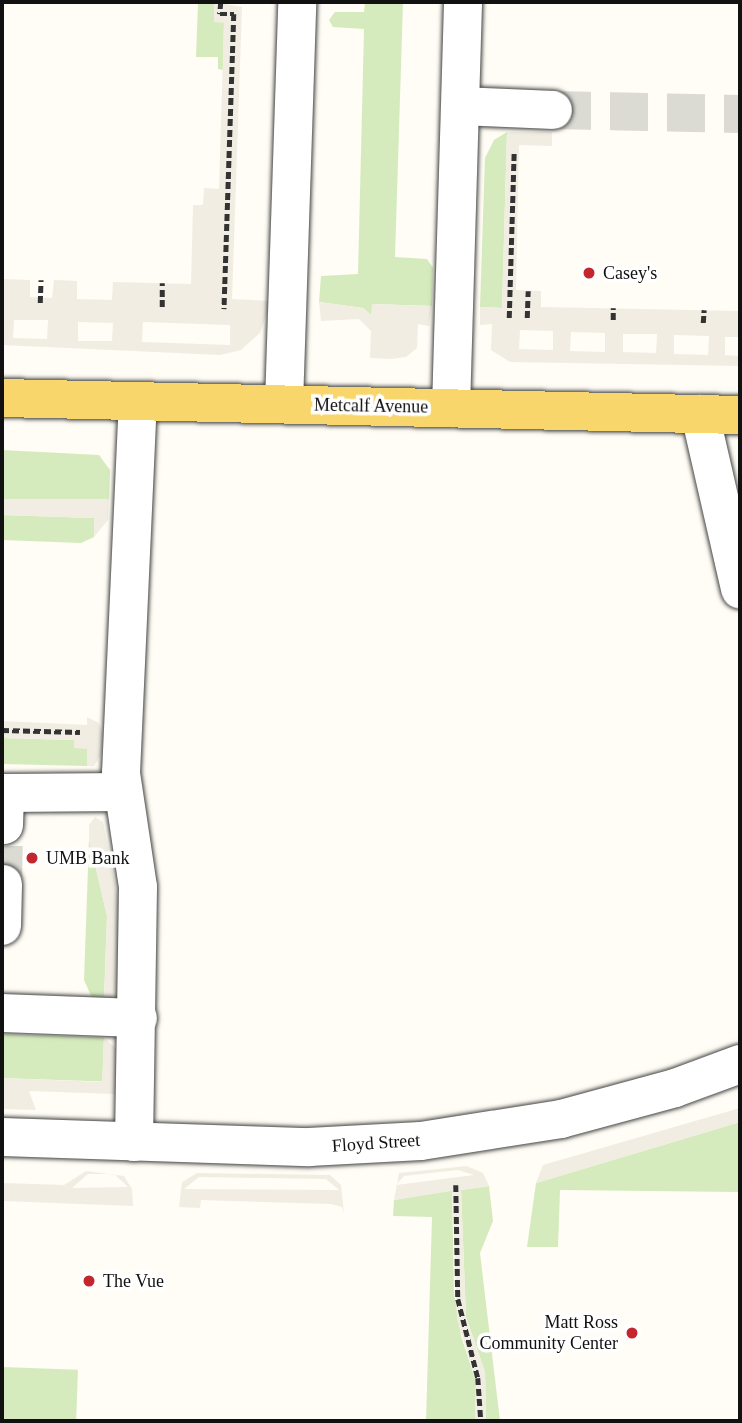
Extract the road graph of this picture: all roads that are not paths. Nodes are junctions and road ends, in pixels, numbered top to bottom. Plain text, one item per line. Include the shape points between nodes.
1 (297, 2) edge
2 (463, 2) edge
3 (461, 106) junction
4 (553, 110) tunnel mouth
5 (2, 398) edge
6 (138, 401) junction
7 (284, 404) junction
8 (451, 408) junction
9 (699, 414) junction
10 (740, 415) edge
11 (740, 589) edge
12 (123, 792) junction
13 (4, 825) dead end
14 (3, 884) edge
15 (2, 926) edge
16 (2, 1013) edge
17 (138, 1018) junction
18 (740, 1064) edge
19 (2, 1137) edge
20 (134, 1142) junction

1 - 7 street
2 - 3 street
3 - 4 street
3 - 8 street
5 - 6 main road, Metcalf Avenue
6 - 7 main road, Metcalf Avenue
6 - 12 street via 122,697
7 - 8 main road, Metcalf Avenue
8 - 9 main road, Metcalf Avenue
9 - 10 main road, Metcalf Avenue
9 - 11 street
12 - 13 street via 5,793
12 - 17 street via 138,887
14 - 15 street
16 - 17 street
17 - 20 street
18 - 20 street, Floyd Street via 675,1088 561,1119 421,1141 309,1147
19 - 20 street, Floyd Street

